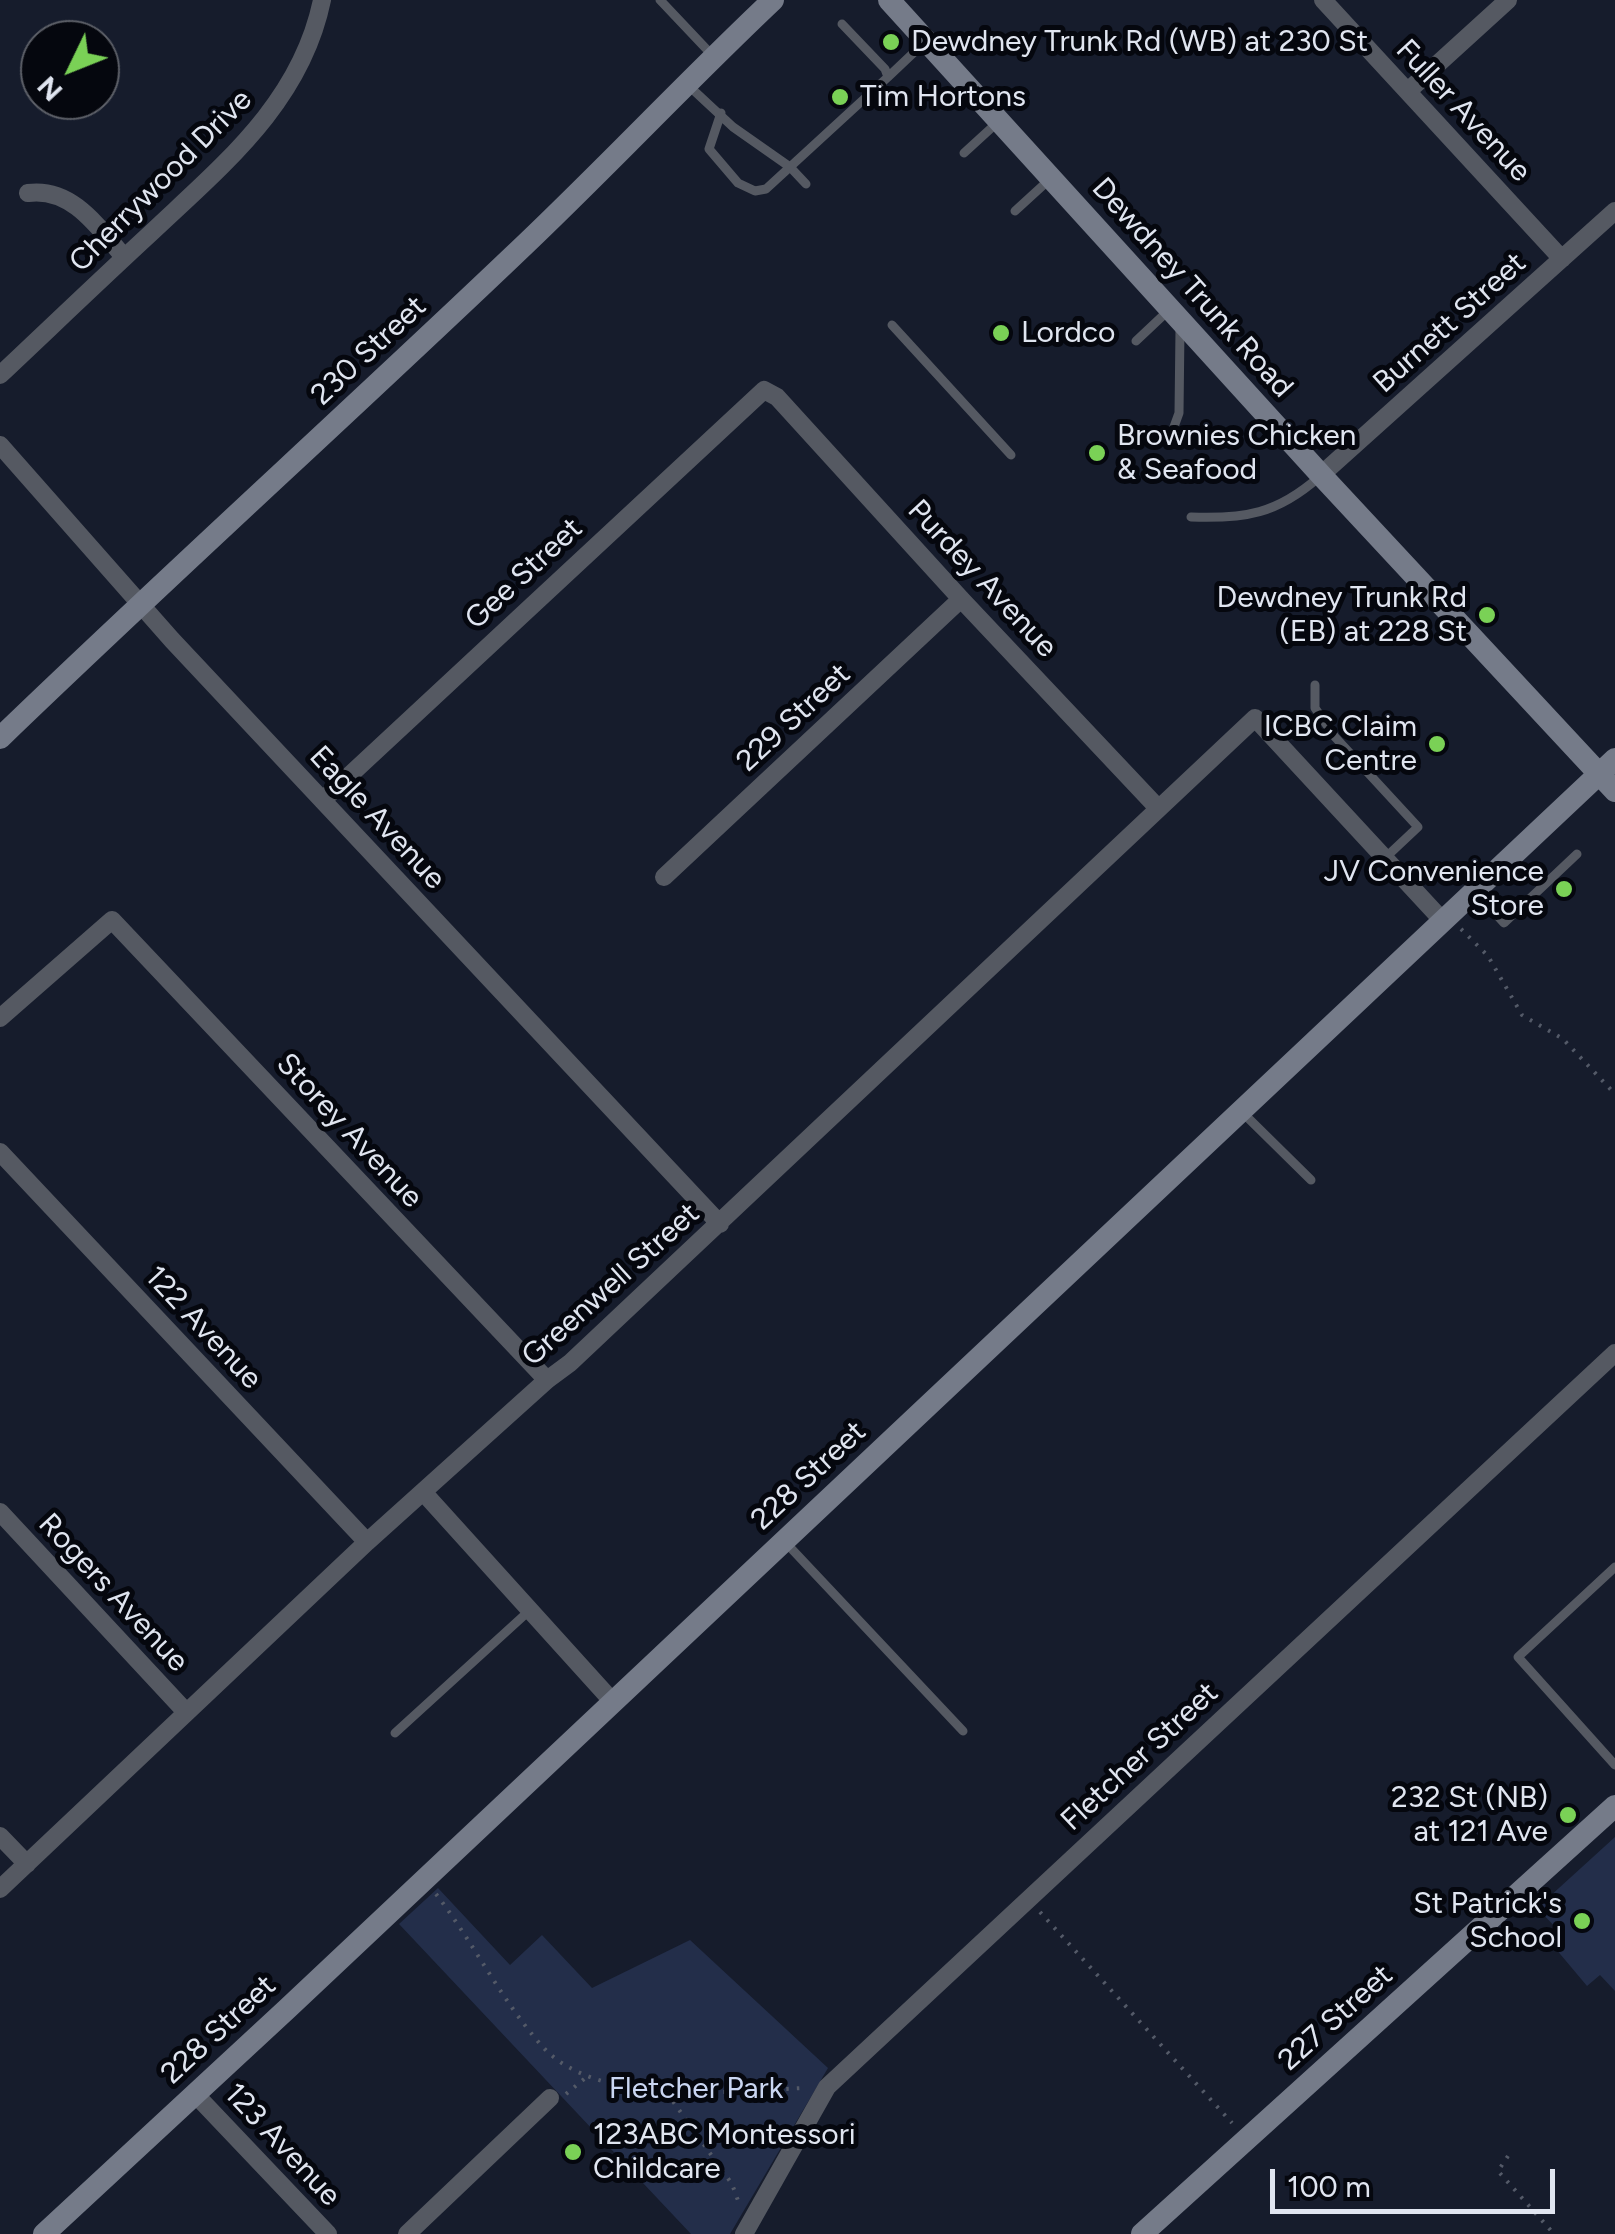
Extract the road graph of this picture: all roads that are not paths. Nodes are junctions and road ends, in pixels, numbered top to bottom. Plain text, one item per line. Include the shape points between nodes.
1 (322, 0) edge
2 (660, 0) edge
3 (773, 0) edge
4 (889, 0) edge
5 (1323, 0) edge
6 (1508, 0) edge
7 (842, 24) dead end
8 (926, 42) junction
9 (714, 58) junction
10 (888, 77) junction
11 (688, 85) junction
12 (1408, 91) junction
13 (721, 113) junction
14 (998, 121) junction
15 (964, 153) dead end
16 (790, 167) junction
17 (1051, 178) junction
18 (806, 184) dead end
19 (28, 193) dead end
20 (1015, 211) dead end
21 (1615, 211) edge
22 (124, 258) junction
23 (1562, 259) junction
24 (1176, 315) junction
25 (892, 325) dead end
26 (1136, 341) dead end
27 (0, 375) edge
28 (764, 390) joint
29 (1171, 435) dead end
30 (0, 445) edge
31 (1012, 455) dead end
32 (1322, 475) junction
33 (1191, 517) dead end
34 (961, 599) junction
35 (140, 604) junction
36 (1314, 685) dead end
37 (0, 738) edge
38 (1610, 775) edge
39 (323, 800) junction
40 (1158, 808) junction
41 (1577, 854) dead end
42 (1385, 858) junction
43 (664, 877) dead end
44 (1474, 890) junction
45 (1445, 918) junction
46 (0, 1018) edge
47 (1242, 1111) junction
48 (0, 1152) edge
49 (1311, 1180) dead end
50 (720, 1224) junction
51 (1615, 1353) edge
52 (546, 1380) junction
53 (424, 1493) junction
54 (0, 1512) edge
55 (784, 1541) junction
56 (367, 1542) junction
57 (1615, 1567) edge
58 (530, 1610) junction
59 (613, 1702) junction
60 (186, 1712) junction
61 (963, 1732) dead end
62 (395, 1733) dead end
63 (1615, 1765) edge
64 (1615, 1806) edge
65 (0, 1836) edge
66 (27, 1864) junction
67 (0, 1889) edge
68 (195, 2094) junction
69 (550, 2098) road end
70 (749, 2227) edge
71 (44, 2234) edge
72 (328, 2234) edge
73 (408, 2234) edge
74 (1142, 2234) edge

1 - 22 street, Cherrywood Drive via 308,50 274,110
2 - 9 lane
3 - 9 street, 230 Street
4 - 8 street, Dewdney Trunk Road
5 - 12 street, Fuller Avenue
6 - 12 street
7 - 10 lane
8 - 10 lane
8 - 14 street, Dewdney Trunk Road
9 - 11 street, 230 Street
10 - 16 lane
11 - 13 lane
11 - 35 street, 230 Street
12 - 23 street, Fuller Avenue
13 - 16 lane
13 - 16 lane via 709,149 738,183 766,188
14 - 15 lane
14 - 17 street, Dewdney Trunk Road
16 - 18 lane
17 - 20 lane
17 - 24 street, Dewdney Trunk Road
19 - 22 street via 64,196
21 - 23 street, Burnett Street
22 - 27 street, Cherrywood Drive
23 - 32 street, Burnett Street
24 - 26 lane
24 - 29 lane via 1179,414
24 - 32 street, Dewdney Trunk Road
25 - 31 lane
28 - 34 street, Purdey Avenue
28 - 39 street, Gee Street
30 - 35 street, Eagle Avenue
32 - 33 lane via 1258,514
32 - 38 street, Dewdney Trunk Road
34 - 40 street, Purdey Avenue
34 - 43 street, 229 Street
35 - 37 street, 230 Street
35 - 39 street, Eagle Avenue
36 - 42 lane via 1316,708 1335,737 1418,827
38 - 44 street, 228 Street
39 - 50 street, Eagle Avenue
40 - 42 street, Greenwell Street via 1255,718
40 - 50 street, Greenwell Street
41 - 44 lane via 1504,923
42 - 45 street
44 - 45 street, 228 Street
45 - 47 street, 228 Street
46 - 52 street, Storey Avenue via 112,920
47 - 49 lane
47 - 55 street, 228 Street
48 - 56 street, 122 Avenue
50 - 52 street, Greenwell Street
51 - 70 street, Fletcher Street via 827,2087
52 - 53 street, Greenwell Street
53 - 56 street, Greenwell Street
53 - 58 street
54 - 60 street, Rogers Avenue
55 - 59 street, 228 Street
55 - 61 lane
56 - 60 street, Greenwell Street
57 - 63 lane via 1518,1657
58 - 59 street
58 - 62 lane
59 - 68 street, 228 Street
60 - 66 street, Greenwell Street
64 - 74 street, 227 Street
65 - 66 street
66 - 67 street, Greenwell Street
68 - 71 street, 228 Street
68 - 72 street, 123 Avenue
69 - 73 street

